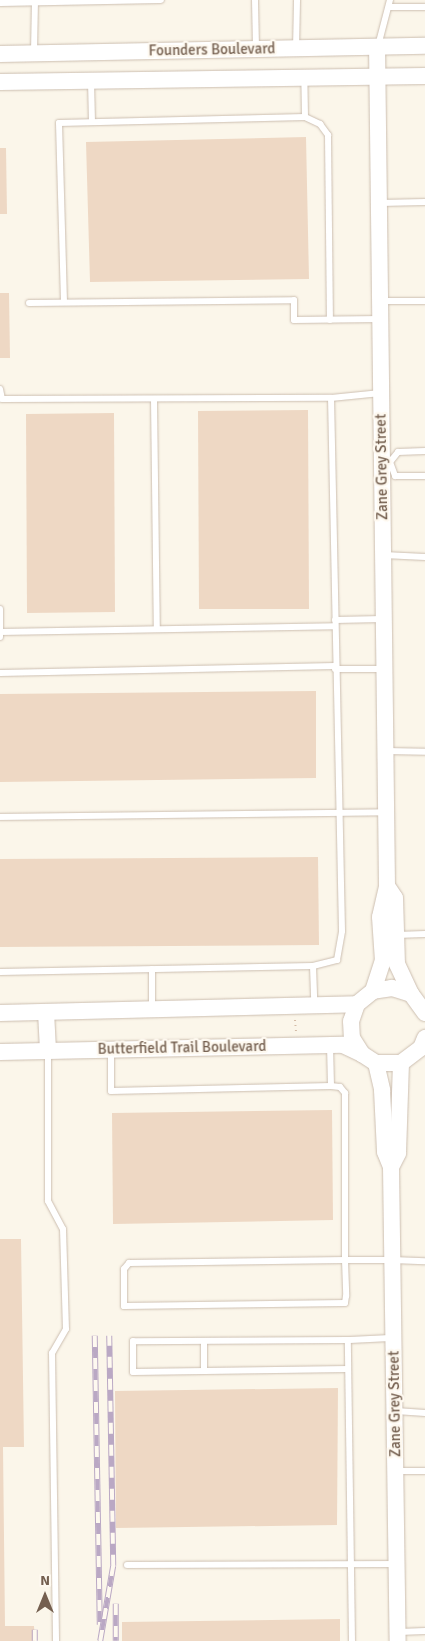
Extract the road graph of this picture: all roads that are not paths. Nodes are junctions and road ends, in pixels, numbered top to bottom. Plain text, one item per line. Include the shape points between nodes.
1 (161, 0) edge
2 (255, 0) edge
3 (297, 0) edge
4 (34, 2) junction
5 (0, 3) edge
6 (390, 4) edge
7 (425, 7) edge
8 (425, 46) edge
9 (296, 48) junction
10 (377, 48) junction
11 (256, 49) junction
12 (34, 53) junction
13 (0, 54) edge
14 (378, 76) junction
15 (425, 76) edge
16 (304, 77) junction
17 (256, 78) junction
18 (91, 80) junction
19 (34, 81) junction
20 (0, 82) edge
21 (305, 117) junction
22 (92, 122) junction
23 (425, 202) edge
24 (379, 203) junction
25 (425, 301) edge
26 (64, 302) junction
27 (380, 302) junction
28 (29, 303) dead end
29 (380, 319) junction
30 (330, 320) junction
31 (0, 389) edge
32 (381, 393) junction
33 (154, 398) junction
34 (331, 398) junction
35 (1, 402) edge
36 (425, 451) edge
37 (386, 462) junction
38 (425, 476) edge
39 (383, 555) junction
40 (425, 557) edge
41 (0, 609) edge
42 (384, 619) junction
43 (335, 623) junction
44 (158, 629) junction
45 (0, 632) edge
46 (0, 637) edge
47 (336, 667) junction
48 (385, 669) junction
49 (0, 674) edge
50 (386, 751) junction
51 (425, 752) edge
52 (386, 812) junction
53 (338, 813) junction
54 (0, 817) edge
55 (387, 886) junction
56 (425, 934) edge
57 (396, 935) junction
58 (313, 966) junction
59 (152, 969) junction
60 (0, 972) edge
61 (373, 991) junction
62 (411, 994) junction
63 (357, 1004) junction
64 (314, 1005) junction
65 (152, 1010) junction
66 (425, 1010) edge
67 (46, 1012) junction
68 (0, 1013) edge
69 (330, 1045) junction
70 (424, 1045) edge
71 (111, 1050) junction
72 (48, 1051) junction
73 (0, 1052) edge
74 (362, 1054) junction
75 (376, 1063) junction
76 (401, 1063) junction
77 (331, 1086) junction
78 (391, 1167) junction
79 (345, 1260) junction
80 (392, 1260) junction
81 (425, 1261) edge
82 (394, 1338) junction
83 (204, 1340) junction
84 (348, 1340) junction
85 (348, 1369) junction
86 (204, 1371) junction
87 (395, 1411) junction
88 (425, 1413) edge
89 (396, 1471) junction
90 (425, 1471) edge
91 (351, 1564) junction
92 (397, 1564) junction
93 (127, 1566) dead end
94 (425, 1631) edge
95 (398, 1637) edge
96 (56, 1641) edge
97 (352, 1641) edge

1 - 4 lane
2 - 11 lane
3 - 9 lane
4 - 5 lane
4 - 12 lane
6 - 7 lane
6 - 10 lane
8 - 10 street, Founders Boulevard
9 - 10 street, Founders Boulevard
9 - 11 street, Founders Boulevard
10 - 14 street, Zane Grey Street
11 - 12 street, Founders Boulevard
11 - 17 street
12 - 13 street, Founders Boulevard
12 - 19 street
14 - 15 street, Founders Boulevard
14 - 16 street, Founders Boulevard
14 - 24 street, Zane Grey Street
16 - 17 street, Founders Boulevard
16 - 21 lane
17 - 18 street, Founders Boulevard
18 - 19 street, Founders Boulevard
18 - 22 lane
19 - 20 street, Founders Boulevard
21 - 22 lane
21 - 30 lane via 320,124 328,135
22 - 26 lane via 59,123
23 - 24 lane
24 - 27 street, Zane Grey Street
25 - 27 lane
26 - 28 lane
26 - 30 lane via 294,300 294,320
27 - 29 street, Zane Grey Street
29 - 30 lane
29 - 32 street, Zane Grey Street
31 - 35 lane
32 - 34 lane
32 - 37 street, Zane Grey Street
33 - 34 lane
33 - 35 lane
33 - 44 lane
34 - 43 lane
36 - 37 lane via 398,452
37 - 38 lane via 395,476
37 - 39 street, Zane Grey Street
39 - 40 lane
39 - 42 street, Zane Grey Street
41 - 45 lane
42 - 43 lane
42 - 48 street, Zane Grey Street
43 - 44 lane
43 - 47 lane
44 - 45 lane
45 - 46 lane
47 - 48 lane
47 - 49 lane
47 - 53 lane
48 - 50 street, Zane Grey Street
50 - 51 lane
50 - 52 street, Zane Grey Street
52 - 53 lane
52 - 55 street, Zane Grey Street
53 - 54 lane
53 - 58 lane via 340,949 336,960 328,966
55 - 57 street, Zane Grey Street via 395,898
55 - 61 street, Zane Grey Street via 381,904 383,961
56 - 57 lane
57 - 62 street, Zane Grey Street via 400,977
58 - 59 lane
58 - 64 lane
59 - 60 lane
59 - 65 lane
61 - 62 street via 392,988
61 - 63 street
62 - 66 street, Zane Grey Street
63 - 64 street
63 - 74 street via 351,1021 352,1038
64 - 65 street
65 - 67 street
67 - 68 street
67 - 72 street
69 - 71 street, Butterfield Trail Boulevard
69 - 74 street, Butterfield Trail Boulevard via 343,1045
69 - 77 lane
70 - 76 street
71 - 72 street, Butterfield Trail Boulevard
71 - 77 lane via 111,1091
72 - 73 street, Butterfield Trail Boulevard
72 - 96 lane via 48,1201 63,1229 66,1329 52,1353
74 - 75 street, Butterfield Trail Boulevard
75 - 76 street
75 - 78 street, Zane Grey Street via 383,1092 385,1152
76 - 78 street, Zane Grey Street via 398,1153
77 - 79 lane via 340,1086 346,1093
78 - 80 street, Zane Grey Street
79 - 79 lane via 129,1263 124,1269 124,1306 341,1304 346,1296
79 - 80 lane
80 - 81 lane
80 - 82 street, Zane Grey Street
82 - 84 lane
82 - 87 street, Zane Grey Street
83 - 84 lane
83 - 86 lane
83 - 86 lane via 133,1340 132,1372
84 - 85 lane
85 - 86 lane
85 - 91 lane
87 - 88 lane
87 - 89 street, Zane Grey Street
89 - 90 lane
89 - 92 street, Zane Grey Street
91 - 92 lane
91 - 93 lane
91 - 97 lane
92 - 95 street, Zane Grey Street
94 - 95 lane

